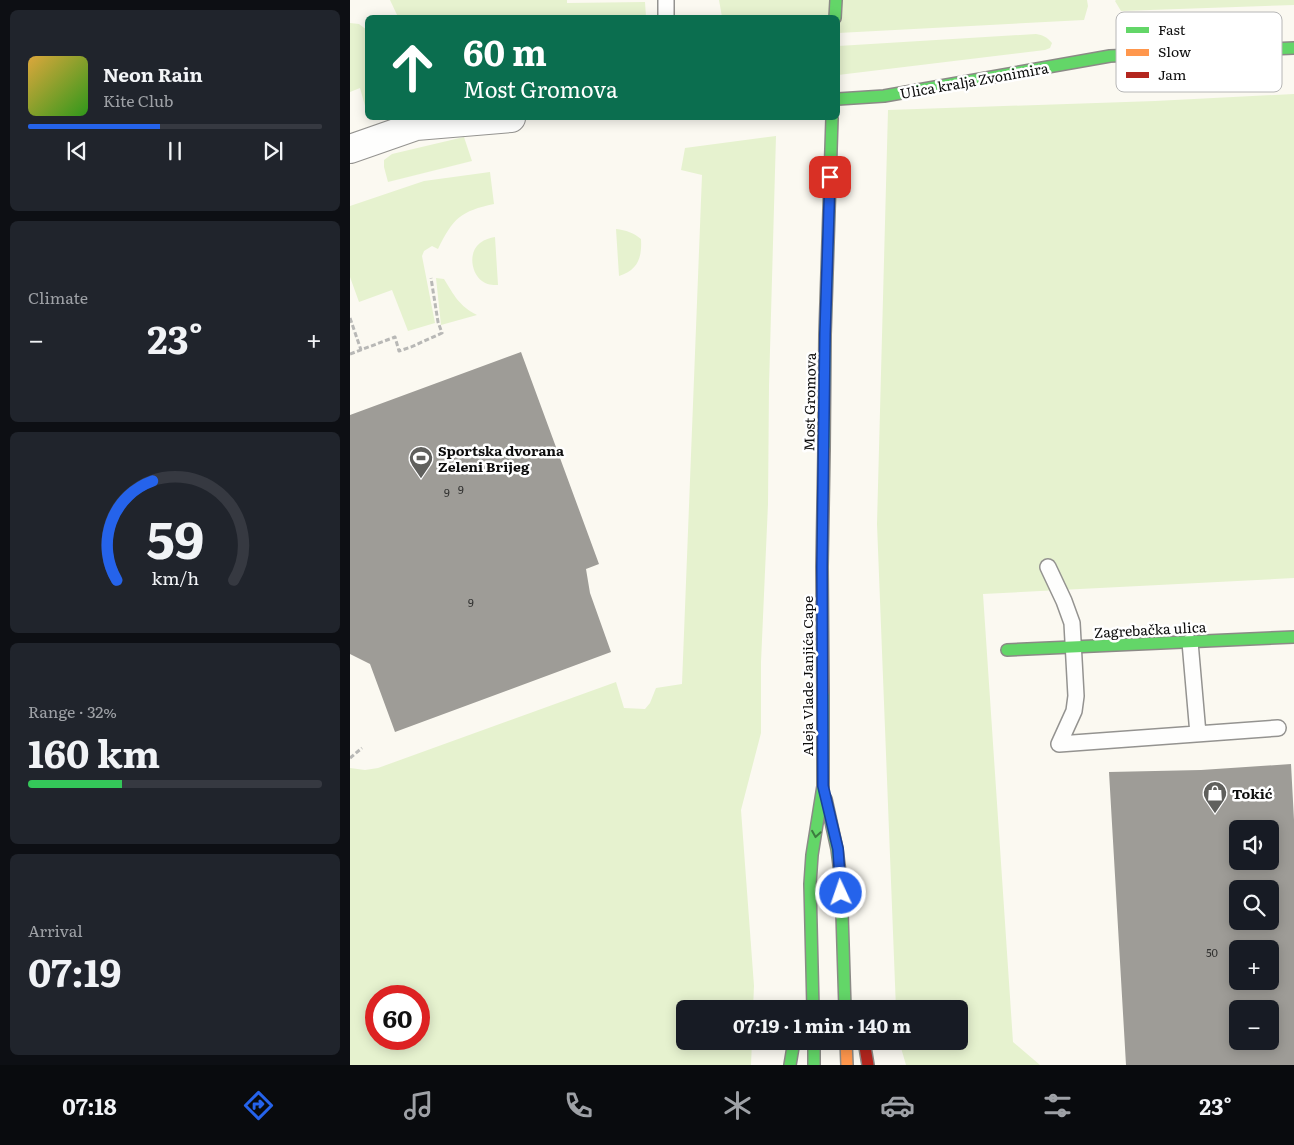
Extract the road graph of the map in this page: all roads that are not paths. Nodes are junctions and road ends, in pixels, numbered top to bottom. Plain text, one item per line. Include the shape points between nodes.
1 (666, 0) edge
2 (836, 0) edge
3 (666, 15) edge
4 (835, 15) edge
5 (1116, 56) edge
6 (840, 99) edge
7 (487, 120) edge
8 (832, 120) edge
9 (350, 150) edge
10 (822, 567) joint
11 (1048, 567) dead end
12 (1294, 637) edge
13 (1190, 642) junction
14 (1073, 647) junction
15 (1007, 650) dead end
16 (1278, 728) dead end
17 (1198, 734) junction
18 (823, 786) junction
19 (843, 948) junction
20 (812, 979) junction
21 (805, 1000) edge
22 (813, 1000) edge
23 (845, 1000) edge
24 (854, 1000) edge
25 (792, 1050) edge
26 (814, 1050) edge
27 (846, 1050) edge
28 (866, 1050) edge
29 (790, 1065) edge
30 (814, 1065) edge
31 (846, 1065) edge
32 (868, 1065) edge

1 - 3 lane
2 - 4 main road
5 - 6 main road, Ulica kralja Zvonimira via 884,96
7 - 9 street via 416,126
8 - 10 main road, Most Gromova
10 - 18 main road, Aleja Vlade Janjića Cape
11 - 14 lane via 1072,623
12 - 13 main road, Zagrebačka ulica
13 - 14 main road, Zagrebačka ulica
13 - 17 lane
14 - 15 main road, Zagrebačka ulica
14 - 17 lane via 1074,711 1059,744
16 - 17 lane
18 - 19 main road, Aleja Vlade Janjića Cape via 838,849
18 -> 20 main road, Aleja Vlade Janjića Cape via 810,884
19 - 23 main road, Aleja Vlade Janjića Cape
19 - 24 main road
20 - 21 main road
20 - 22 main road, Aleja Vlade Janjića Cape
25 - 29 main road
26 - 30 main road
27 - 31 main road
28 - 32 main road

